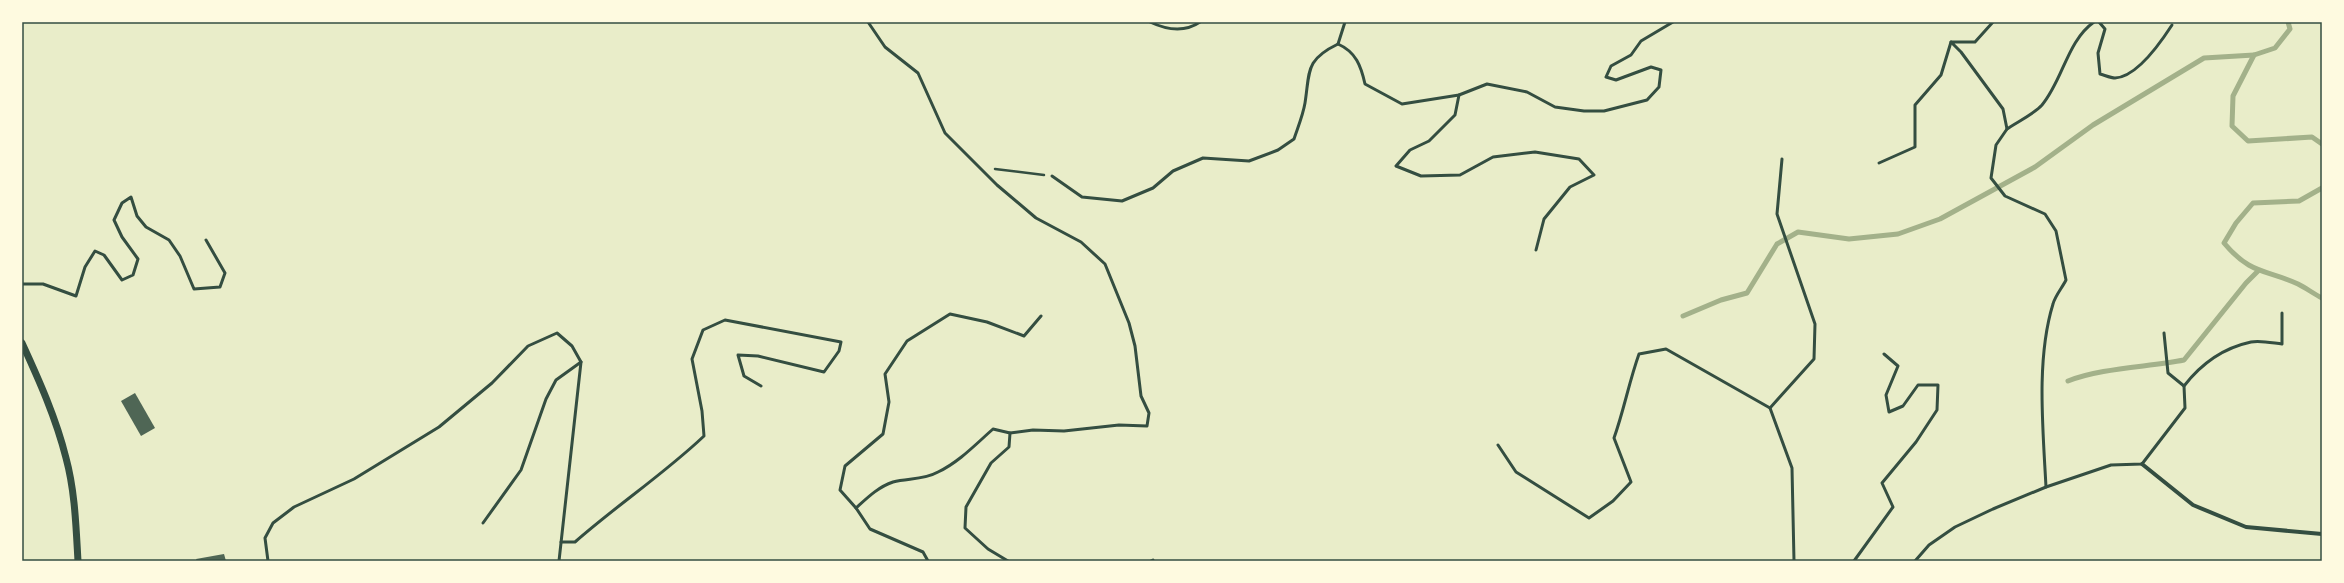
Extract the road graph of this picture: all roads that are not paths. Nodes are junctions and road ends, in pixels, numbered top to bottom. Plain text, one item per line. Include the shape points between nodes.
1 (868, 22) edge
2 (1150, 22) edge
3 (1200, 22) edge
4 (1345, 22) edge
5 (1673, 22) edge
6 (1993, 22) edge
7 (2094, 22) edge
8 (2099, 22) edge
9 (2172, 25) dead end
10 (1951, 42) junction
11 (1338, 44) junction
12 (1459, 95) junction
13 (2007, 129) junction
14 (1782, 159) dead end
15 (1879, 163) dead end
16 (1052, 176) road end
17 (206, 240) dead end
18 (1536, 250) dead end
19 (22, 284) edge
20 (2282, 313) dead end
21 (1041, 316) dead end
22 (2164, 334) dead end
23 (22, 343) edge
24 (1884, 354) dead end
25 (581, 362) junction
26 (761, 386) dead end
27 (2184, 386) junction
28 (1770, 408) junction
29 (1010, 433) junction
30 (1498, 445) dead end
31 (2142, 464) junction
32 (2046, 486) junction
33 (856, 508) junction
34 (483, 523) dead end
35 (2322, 534) edge
36 (561, 542) junction
37 (78, 561) edge
38 (268, 561) edge
39 (559, 561) edge
40 (928, 561) edge
41 (1008, 561) edge
42 (1794, 561) edge
43 (1854, 561) edge
44 (1915, 561) edge

1 - 29 lane via 885,47 918,73 945,133 997,185 1036,218 1081,242 1105,264 1128,323 1135,346 1141,396 1149,413 1147,426 1119,425 1064,432 1033,430
2 - 3 lane via 1164,29 1190,29
4 - 11 lane
5 - 12 lane via 1641,41 1631,55 1611,66 1606,77 1616,80 1651,67 1661,70 1659,88 1647,100 1604,110 1584,111 1555,107 1527,92 1487,84
6 - 10 lane via 1975,42
7 - 13 lane via 2086,28 2074,46 2042,105
8 - 9 lane via 2105,29 2098,53 2100,74 2116,78 2140,65
10 - 13 lane via 2003,109
10 - 15 lane via 1941,75 1915,105 1915,147
11 - 12 lane via 1348,48 1361,64 1365,84 1402,104
11 - 16 lane via 1320,53 1308,74 1304,105 1294,139 1278,150 1249,161 1203,158 1173,171 1153,188 1122,201 1082,197
12 - 18 lane via 1455,115 1429,141 1410,150 1396,166 1421,176 1460,175 1493,157 1521,153 1535,152 1579,159 1594,175 1570,187 1544,219
13 - 32 lane via 1996,145 1991,178 2005,196 2045,214 2056,231 2066,280 2053,303 2047,335 2042,394
14 - 28 lane via 1776,214 1815,324 1814,359
17 - 19 lane via 225,273 220,287 194,289 180,256 169,240 146,227 137,216 132,197 122,203 114,220 122,237 138,259 133,275 122,280 104,255 95,251 85,267 76,296 44,284
20 - 27 lane via 2282,344 2252,341 2219,354 2196,370
21 - 33 lane via 1024,336 987,322 950,314 907,341 885,374 889,402 883,434 845,466 840,490
22 - 27 lane via 2168,373
23 - 37 street via 48,403 66,458 76,515
24 - 43 lane via 1898,366 1886,395 1889,412 1903,406 1918,385 1938,385 1937,410 1916,442 1882,483 1893,507
25 - 34 lane via 556,380 546,399 521,470
25 - 36 lane
25 - 38 lane via 572,346 558,333 528,346 492,383 439,427 354,479 294,507 273,523 265,538
26 - 36 lane via 744,376 738,355 758,356 824,372 839,351 841,342 725,320 703,330 692,359 704,436 682,457 646,483 575,542
27 - 31 lane via 2185,408
28 - 30 lane via 1666,349 1638,354 1629,380 1625,407 1614,438 1630,482 1613,501 1589,518 1516,472
28 - 42 lane via 1792,468
29 - 33 lane via 993,429 938,473 915,480 894,482 873,492
29 - 41 lane via 1009,447 991,463 966,507 965,528 988,549
31 - 32 lane via 2111,465
31 - 35 street via 2193,505 2246,527
32 - 44 lane via 1955,528 1929,545
33 - 40 lane via 870,529 923,552
36 - 39 lane

